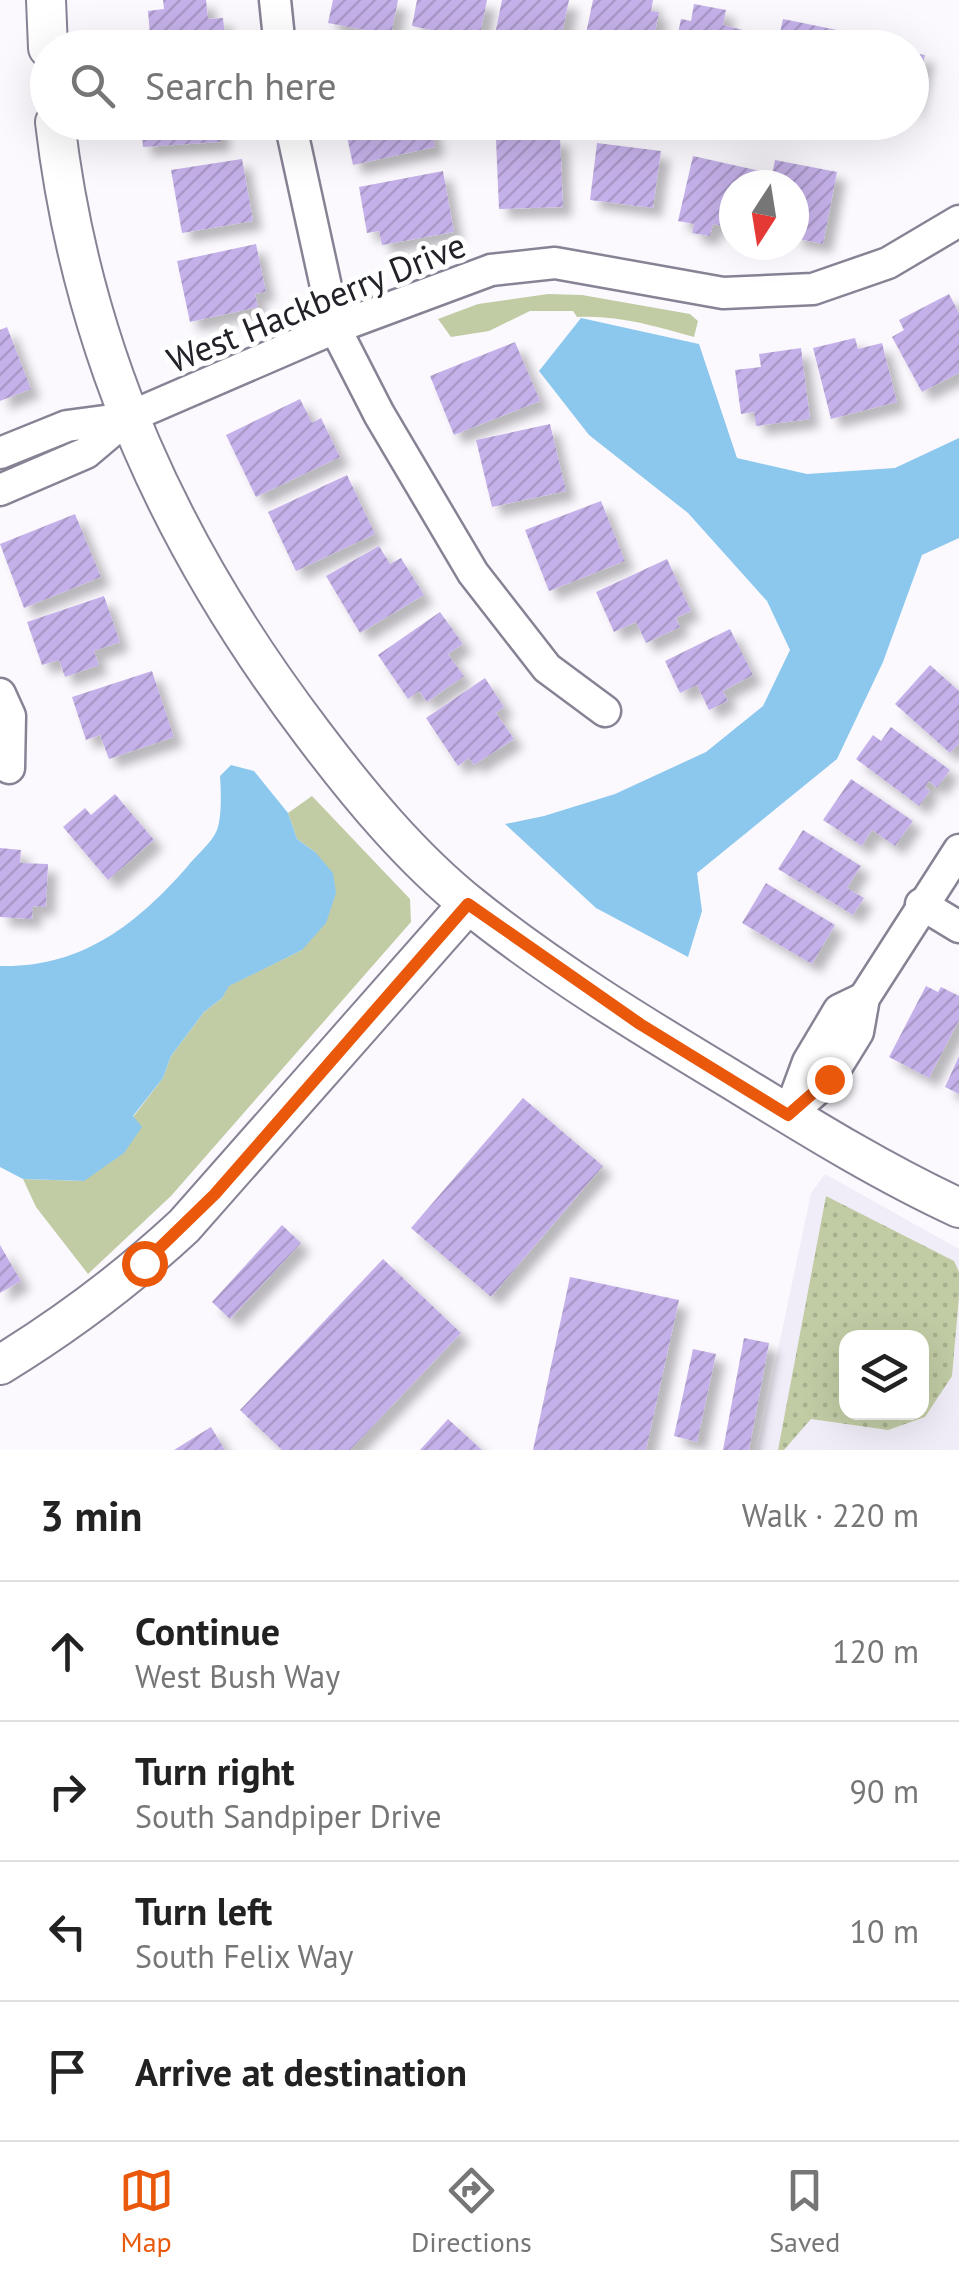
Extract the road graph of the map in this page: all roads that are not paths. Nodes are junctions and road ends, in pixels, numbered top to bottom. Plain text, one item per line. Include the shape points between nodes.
1 (46, 0) edge
2 (276, 0) edge
3 (47, 30) edge
4 (278, 30) edge
5 (58, 140) edge
6 (294, 140) edge
7 (959, 221) edge
8 (335, 328) junction
9 (128, 418) junction
10 (0, 453) edge
11 (0, 490) edge
12 (0, 694) edge
13 (605, 711) dead end
14 (9, 768) dead end
15 (959, 850) edge
16 (468, 904) junction
17 (922, 904) junction
18 (959, 927) edge
19 (788, 1115) junction
20 (959, 1208) edge
21 (0, 1364) edge

1 - 3 street
2 - 4 street
5 - 9 street via 74,237
6 - 8 street
7 - 8 street, West Hackberry Drive via 888,263 814,289 724,293 555,264 490,270
8 - 9 street, West Hackberry Drive
8 - 13 street via 474,574 547,668
9 - 10 street, West Hackberry Drive via 67,426
9 - 11 street, West Hackberry Drive via 86,453
9 - 16 street via 183,537 254,653 349,782
12 - 14 street via 10,716
15 - 17 street
16 - 19 street via 592,992
16 - 21 street via 184,1226 69,1321
17 - 18 street
17 - 19 street via 864,998 858,1032 829,1079
19 - 20 street

